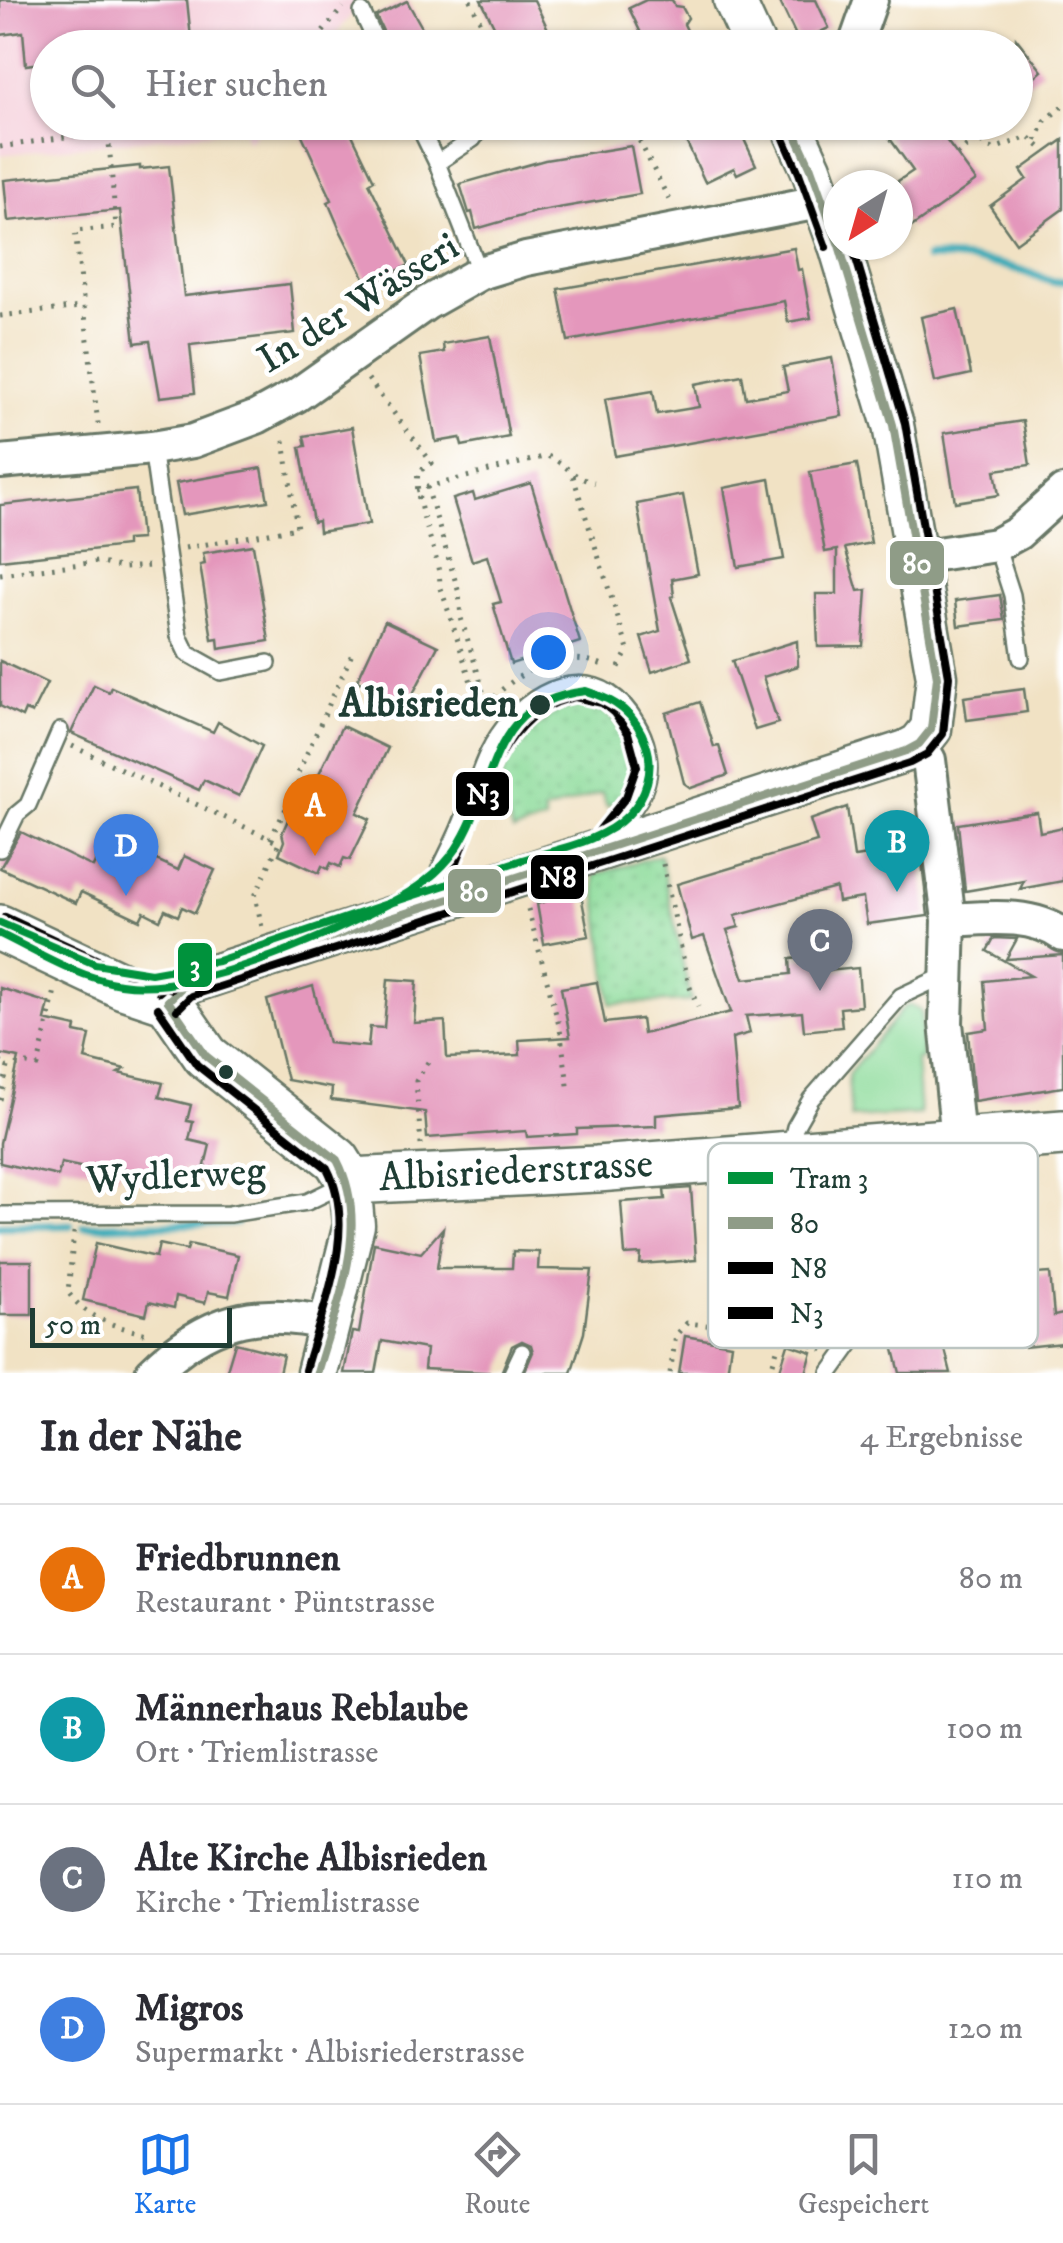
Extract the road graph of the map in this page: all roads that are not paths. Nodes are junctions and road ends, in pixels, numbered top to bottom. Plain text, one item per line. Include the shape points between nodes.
1 (734, 0) edge
2 (871, 0) edge
3 (362, 12) dead end
4 (371, 30) edge
5 (748, 30) edge
6 (860, 30) edge
7 (425, 140) edge
8 (472, 140) edge
9 (806, 140) edge
10 (436, 163) junction
11 (823, 197) edge
12 (823, 200) edge
13 (843, 260) edge
14 (480, 273) junction
15 (152, 448) junction
16 (0, 462) edge
17 (1063, 492) edge
18 (996, 545) junction
19 (918, 557) junction
20 (1021, 658) dead end
21 (268, 663) dead end
22 (58, 735) road end
23 (919, 744) junction
24 (600, 849) junction
25 (0, 850) edge
26 (421, 906) junction
27 (949, 920) junction
28 (0, 928) edge
29 (1063, 935) edge
30 (948, 974) junction
31 (168, 1001) junction
32 (1063, 1133) edge
33 (958, 1139) junction
34 (791, 1143) edge
35 (910, 1143) edge
36 (708, 1160) edge
37 (350, 1181) junction
38 (0, 1215) edge
39 (330, 1324) junction
40 (847, 1348) edge
41 (522, 1352) dead end
42 (162, 1364) edge
43 (318, 1373) edge
44 (512, 1373) edge
45 (830, 1373) edge

1 - 5 street
2 - 6 street
3 - 4 lane
7 - 10 lane
8 - 10 lane
9 - 11 street
10 - 14 lane
12 - 14 street, In der Wässeri via 526,258
13 - 19 street via 893,424
14 - 15 street, In der Wässeri via 257,418
15 - 16 street, In der Wässeri
15 - 21 lane via 179,636 187,653 222,672
17 - 18 street
18 - 19 street
18 - 20 lane
19 - 23 street via 937,677 931,728
22 - 25 lane
23 - 24 street
23 - 27 street via 929,760
24 - 26 street
24 - 26 lane via 644,792 648,750 616,697 602,687 575,684 545,692 496,738
26 - 31 street via 184,985
27 - 29 street via 1038,921
27 - 30 street
28 - 31 main road
30 - 33 street via 946,1024
30 - 34 lane via 901,996 811,1100
31 - 37 main road, Albisriederstrasse via 206,1056 337,1160
32 - 33 main road, Albisriederstrasse
33 - 35 main road, Albisriederstrasse
36 - 37 main road, Albisriederstrasse
37 - 38 lane, Wydlerweg via 307,1202 229,1214
37 - 39 street via 354,1225
39 - 42 street via 289,1315 238,1318
39 - 43 street
40 - 45 lane
41 - 44 lane

